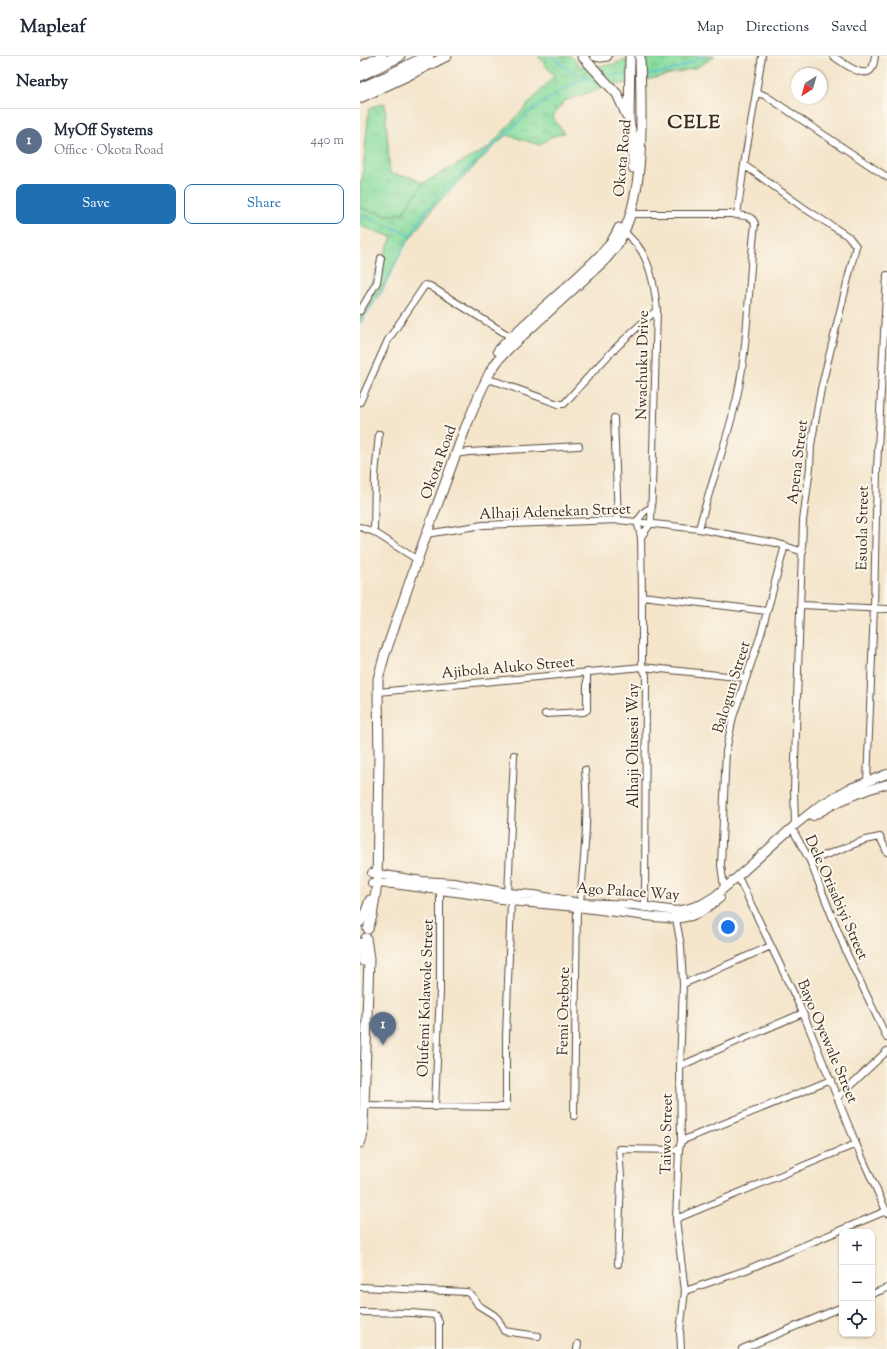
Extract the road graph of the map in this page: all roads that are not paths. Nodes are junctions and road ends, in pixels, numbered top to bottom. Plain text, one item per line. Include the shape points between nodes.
1 (382, 56) edge
2 (398, 56) edge
3 (428, 56) edge
4 (447, 56) edge
5 (582, 56) edge
6 (595, 56) edge
7 (607, 56) edge
8 (630, 56) edge
9 (640, 56) edge
10 (762, 56) edge
11 (833, 56) edge
12 (875, 56) edge
13 (360, 68) edge
14 (360, 75) edge
15 (360, 89) edge
16 (756, 92) junction
17 (360, 98) edge
18 (629, 121) junction
19 (637, 153) junction
20 (744, 165) junction
21 (887, 177) edge
22 (630, 214) junction
23 (734, 214) junction
24 (624, 232) junction
25 (381, 258) dead end
26 (887, 274) edge
27 (657, 310) junction
28 (360, 311) edge
29 (542, 314) junction
30 (511, 337) junction
31 (486, 379) junction
32 (360, 402) edge
33 (614, 418) dead end
34 (379, 434) dead end
35 (579, 446) dead end
36 (453, 454) junction
37 (652, 507) junction
38 (618, 520) junction
39 (637, 521) junction
40 (651, 523) junction
41 (360, 527) edge
42 (699, 529) junction
43 (374, 532) junction
44 (426, 534) junction
45 (641, 537) junction
46 (785, 545) junction
47 (802, 552) junction
48 (413, 557) junction
49 (642, 596) junction
50 (801, 605) junction
51 (874, 608) junction
52 (887, 609) edge
53 (767, 611) junction
54 (642, 667) junction
55 (587, 672) junction
56 (746, 678) junction
57 (378, 692) junction
58 (545, 714) dead end
59 (514, 755) dead end
60 (585, 770) dead end
61 (887, 774) edge
62 (867, 782) junction
63 (887, 784) edge
64 (794, 828) junction
65 (887, 852) edge
66 (810, 862) junction
67 (375, 879) junction
68 (740, 881) junction
69 (724, 888) junction
70 (440, 890) junction
71 (509, 898) junction
72 (579, 905) junction
73 (645, 908) junction
74 (676, 919) junction
75 (362, 933) edge
76 (771, 946) junction
77 (683, 984) junction
78 (803, 1013) junction
79 (887, 1038) edge
80 (887, 1051) edge
81 (360, 1062) edge
82 (680, 1066) junction
83 (831, 1080) junction
84 (838, 1096) junction
85 (364, 1105) junction
86 (435, 1107) junction
87 (574, 1116) dead end
88 (681, 1141) junction
89 (360, 1143) edge
90 (856, 1144) junction
91 (680, 1150) junction
92 (886, 1212) edge
93 (676, 1219) junction
94 (618, 1264) dead end
95 (360, 1287) edge
96 (887, 1288) edge
97 (685, 1290) junction
98 (875, 1293) edge
99 (839, 1308) edge
100 (360, 1312) edge
101 (538, 1336) dead end
102 (439, 1349) edge
103 (681, 1349) edge
104 (742, 1349) edge

1 - 13 main road
2 - 14 highway
3 - 15 highway
4 - 17 main road
5 - 18 main road via 613,88
6 - 7 main road
8 - 18 main road, Okota Road
9 - 19 main road, Okota Road
10 - 16 street
11 - 12 street via 859,72 866,72 873,68
16 - 20 street
16 - 21 street via 766,96
18 - 19 main road, Okota Road
19 - 22 main road, Okota Road via 638,182
19 - 29 main road, Okota Road via 629,200 616,236 606,250
20 - 23 street
20 - 47 street, Apena Street via 849,237 856,246 819,396 811,445
22 - 23 street
22 - 24 main road, Okota Road
23 - 42 street via 749,217 755,224 743,361 737,397
24 - 27 street, Nwachuku Drive via 643,255 653,282
24 - 29 main road, Okota Road via 618,244 590,275
25 - 28 street via 377,282
26 - 51 street, Esuola Street via 877,469
27 - 31 street via 590,374 564,404
27 - 37 street, Nwachuku Drive
29 - 30 main road, Okota Road
29 - 31 main road, Okota Road via 499,359
30 - 32 street via 425,285 388,340
30 - 36 main road, Okota Road via 492,358 480,377
31 - 36 main road, Okota Road
33 - 38 street
34 - 43 street
35 - 36 street
36 - 44 main road, Okota Road
36 - 48 main road, Okota Road via 431,505
37 - 39 street
37 - 40 street, Nwachuku Drive
38 - 39 street, Alhaji Adenekan Street
38 - 44 street, Alhaji Adenekan Street via 483,525
39 - 40 street, Alhaji Adenekan Street
39 - 45 street, Alhaji Olusesi Way
40 - 42 street, Alhaji Adenekan Street
40 - 45 street
41 - 43 street
42 - 46 street, Alhaji Adenekan Street
43 - 48 street
44 - 57 main road, Okota Road via 384,657 378,679
45 - 49 street, Alhaji Olusesi Way
46 - 47 street, Alhaji Adenekan Street
46 - 53 street, Balogun Street
47 - 50 street, Apena Street
48 - 67 main road, Okota Road via 382,649 375,684
49 - 53 street
49 - 54 street, Alhaji Olusesi Way
50 - 51 street
50 - 64 street, Apena Street
51 - 52 street
51 - 62 street, Esuola Street
53 - 56 street, Balogun Street
54 - 55 street, Ajibola Aluko Street
54 - 56 street, Ajibola Aluko Street
54 - 73 street, Alhaji Olusesi Way via 646,675
55 - 57 street, Ajibola Aluko Street
55 - 58 street via 587,710
56 - 69 street, Balogun Street via 733,716 726,751 721,864
57 - 67 main road, Okota Road via 379,758
59 - 71 street
60 - 72 street, Femi Orebote via 584,861
61 - 62 main road, Ago Palace Way
62 - 64 main road, Ago Palace Way via 848,789 819,806
63 - 64 main road, Ago Palace Way via 865,790 836,803
64 - 66 street, Dele Orisabiyi Street
64 - 68 main road, Ago Palace Way
64 - 69 main road, Ago Palace Way
65 - 66 street via 880,837 865,840
66 - 79 street, Dele Orisabiyi Street via 847,954
67 - 70 main road, Ago Palace Way
67 - 71 main road, Ago Palace Way via 454,883
67 - 75 main road, Okota Road
68 - 74 main road, Ago Palace Way via 701,912
68 - 76 street, Bayo Oyewale Street
69 - 73 main road, Ago Palace Way via 710,900 690,908 676,911
70 - 71 main road, Ago Palace Way
70 - 86 street, Olufemi Kolawole Street via 440,991
71 - 72 main road, Ago Palace Way
71 - 86 street via 506,1107
72 - 73 main road, Ago Palace Way via 626,905
72 - 74 main road, Ago Palace Way
72 - 87 street, Femi Orebote
74 - 77 street, Taiwo Street via 681,946
75 - 81 main road via 364,970
75 - 85 main road via 369,959
76 - 77 street
76 - 78 street, Bayo Oyewale Street
77 - 82 street, Taiwo Street
78 - 82 street
78 - 83 street, Bayo Oyewale Street
80 - 84 street
82 - 88 street, Taiwo Street
83 - 84 street, Bayo Oyewale Street
83 - 88 street
84 - 90 street, Bayo Oyewale Street
85 - 86 street
85 - 89 main road
88 - 91 street, Taiwo Street
90 - 92 street, Bayo Oyewale Street
90 - 93 street
91 - 93 street, Taiwo Street
91 - 94 street via 619,1149 621,1176
92 - 97 street via 746,1270
93 - 97 street, Taiwo Street
95 - 101 street via 467,1292 478,1305 494,1315 504,1331
96 - 98 street
97 - 103 street, Taiwo Street via 680,1331
99 - 104 street
100 - 102 street via 435,1315 439,1322

